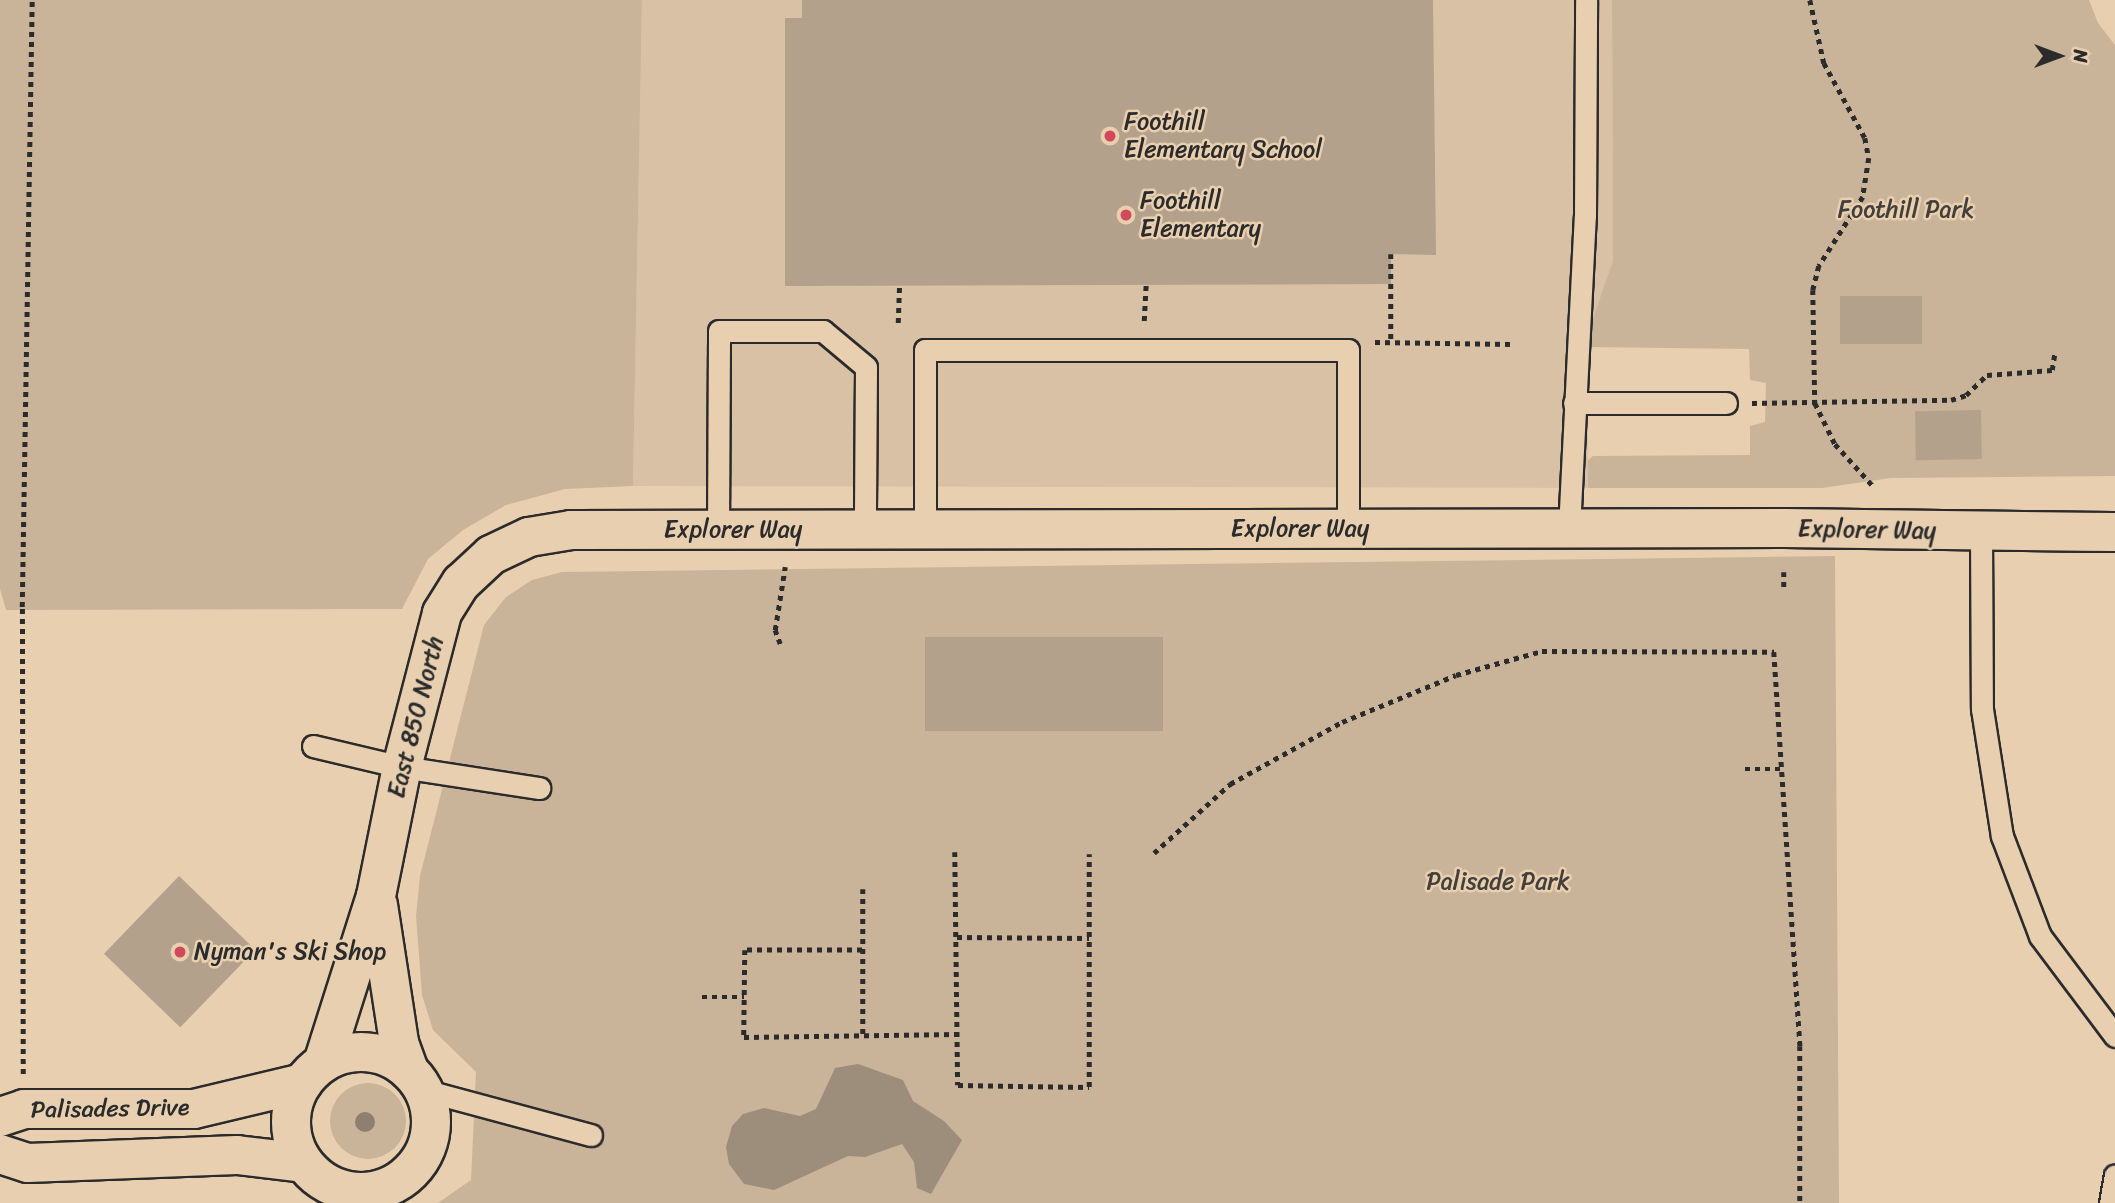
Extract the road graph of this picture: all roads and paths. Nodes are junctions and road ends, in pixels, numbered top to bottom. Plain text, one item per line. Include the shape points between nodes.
1 (32, 0) edge
2 (1586, 0) edge
3 (1810, 0) edge
4 (1391, 254) dead end
5 (1146, 285) dead end
6 (899, 286) dead end
7 (1144, 321) dead end
8 (898, 323) dead end
9 (1368, 342) dead end
10 (1391, 342) junction
11 (1510, 344) dead end
12 (2055, 352) dead end
13 (1762, 402) dead end
14 (1815, 402) junction
15 (1574, 403) junction
16 (1726, 403) dead end
17 (1874, 487) dead end
18 (1348, 529) junction
19 (1569, 529) junction
20 (718, 530) junction
21 (865, 530) junction
22 (925, 530) junction
23 (1981, 532) junction
24 (2115, 532) edge
25 (491, 555) joint
26 (785, 562) dead end
27 (1784, 572) dead end
28 (1784, 588) dead end
29 (780, 644) dead end
30 (313, 746) dead end
31 (402, 767) junction
32 (1745, 769) dead end
33 (1783, 769) junction
34 (539, 788) dead end
35 (955, 852) dead end
36 (1154, 853) dead end
37 (1089, 854) dead end
38 (863, 889) dead end
39 (376, 896) junction
40 (957, 937) junction
41 (1089, 938) junction
42 (862, 950) junction
43 (702, 997) dead end
44 (744, 997) junction
45 (957, 1034) junction
46 (863, 1035) junction
47 (2115, 1036) edge
48 (23, 1061) dead end
49 (313, 1073) junction
50 (417, 1080) junction
51 (0, 1117) edge
52 (591, 1135) dead end
53 (0, 1154) edge
54 (2115, 1175) edge
55 (318, 1182) edge
56 (400, 1191) edge
57 (1800, 1203) edge
58 (2110, 1203) edge

1 - 48 path via 22,607
2 - 15 lane via 1585,216
3 - 14 path via 1824,63 1865,138 1869,158 1863,197 1819,266 1812,290
4 - 10 path
5 - 7 path
6 - 8 path
9 - 10 path
10 - 11 path
12 - 14 path via 2052,370 1987,375 1966,395 1951,400
13 - 14 path
14 - 17 path via 1835,444
15 - 16 lane
15 - 19 lane
18 - 19 street, Explorer Way
18 - 22 street, Explorer Way
18 - 22 lane via 1348,350 925,350
19 - 23 street, Explorer Way
20 - 21 street, Explorer Way
20 - 21 lane via 719,331 823,331 866,367
20 - 25 street, Explorer Way via 571,530 514,541
21 - 22 street, Explorer Way
23 - 24 street, Explorer Way
23 - 47 lane via 1982,709 2002,836 2040,936
25 - 31 street, East 850 North via 461,583 442,613
26 - 29 path via 775,630
27 - 28 path
30 - 31 lane
31 - 34 lane
31 - 39 street, East 850 North
32 - 33 path
33 - 36 path via 1774,652 1542,651 1457,675 1342,722 1230,784
33 - 57 path via 1800,1046
35 - 40 path
37 - 41 path
38 - 42 path
39 - 49 street, East 850 North
39 - 50 street, East 850 North via 399,1043
40 - 41 path
40 - 45 path
41 - 45 path via 1089,1087 958,1085
42 - 44 path via 745,950
42 - 46 path
43 - 44 path
44 - 46 path via 744,1037
45 - 46 path
49 - 50 street via 344,1054 368,1052 390,1058
49 - 51 street, Palisades Drive via 194,1109 24,1109
49 - 55 street via 291,1123
50 - 52 lane
50 - 56 street via 431,1114 430,1138
53 - 55 street, Palisades Drive via 28,1163 237,1155
54 - 58 lane
55 - 56 street via 363,1193

